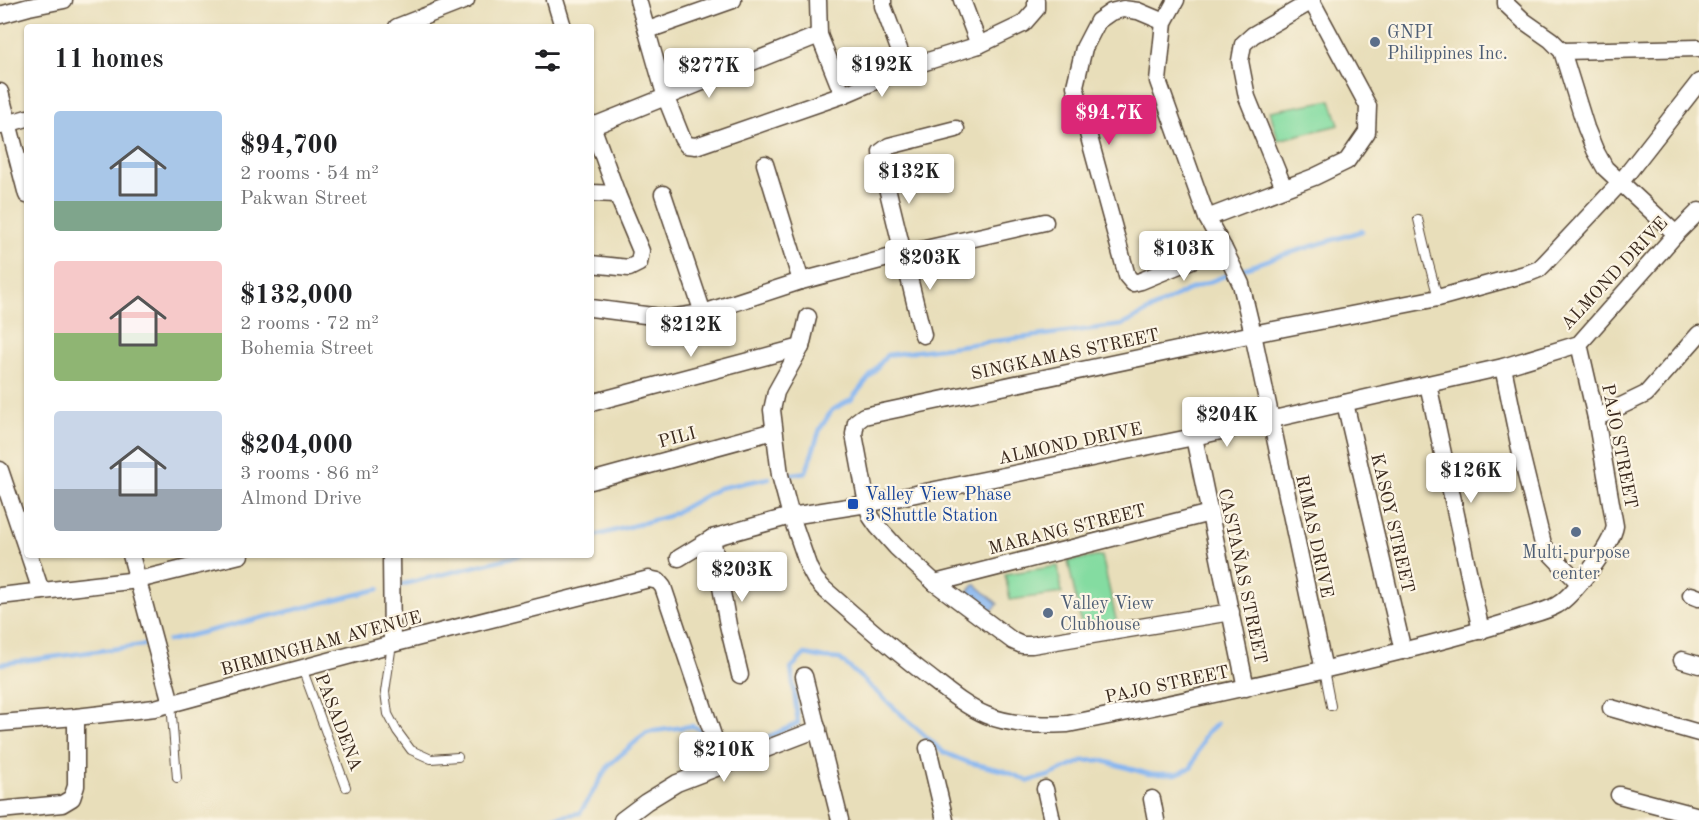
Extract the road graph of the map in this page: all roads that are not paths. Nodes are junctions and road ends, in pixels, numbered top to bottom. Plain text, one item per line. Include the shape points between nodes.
1 (64, 0) edge
2 (466, 0) edge
3 (555, 0) edge
4 (638, 0) edge
5 (733, 0) edge
6 (818, 0) edge
7 (883, 0) edge
8 (962, 0) edge
9 (1036, 0) edge
10 (1176, 0) edge
11 (1312, 0) edge
12 (1506, 0) edge
13 (0, 15) edge
14 (1164, 22) junction
15 (405, 24) edge
16 (562, 24) edge
17 (648, 30) junction
18 (819, 35) junction
19 (979, 45) junction
20 (1699, 48) edge
21 (1562, 51) junction
22 (906, 68) junction
23 (1699, 82) edge
24 (0, 92) edge
25 (843, 95) junction
26 (666, 98) junction
27 (24, 119) edge
28 (4, 124) edge
29 (594, 125) edge
30 (956, 129) dead end
31 (594, 134) edge
32 (765, 165) dead end
33 (1620, 183) junction
34 (24, 186) edge
35 (1284, 188) junction
36 (594, 194) edge
37 (617, 194) junction
38 (663, 195) dead end
39 (1699, 211) edge
40 (1207, 218) junction
41 (1418, 219) dead end
42 (1045, 222) dead end
43 (1676, 234) junction
44 (1223, 247) junction
45 (903, 254) junction
46 (594, 264) edge
47 (801, 281) junction
48 (1438, 298) junction
49 (594, 308) edge
50 (703, 313) junction
51 (808, 317) dead end
52 (1253, 334) junction
53 (1699, 334) edge
54 (922, 335) dead end
55 (1579, 344) junction
56 (801, 347) junction
57 (1503, 367) junction
58 (1428, 384) junction
59 (594, 402) edge
60 (1345, 403) junction
61 (1596, 418) junction
62 (1271, 420) junction
63 (774, 431) junction
64 (1194, 437) junction
65 (0, 470) edge
66 (594, 480) edge
67 (867, 504) junction
68 (1210, 513) junction
69 (791, 516) junction
70 (712, 538) junction
71 (24, 541) edge
72 (30, 558) edge
73 (132, 558) edge
74 (228, 558) edge
75 (391, 558) edge
76 (679, 558) dead end
77 (138, 580) junction
78 (935, 583) junction
79 (1579, 583) junction
80 (41, 591) junction
81 (0, 596) edge
82 (1231, 612) junction
83 (1481, 631) junction
84 (392, 644) junction
85 (1403, 651) junction
86 (1682, 660) dead end
87 (1699, 665) edge
88 (302, 668) junction
89 (1324, 670) junction
90 (740, 675) dead end
91 (804, 676) dead end
92 (1246, 688) junction
93 (171, 703) junction
94 (1330, 706) dead end
95 (1611, 708) dead end
96 (76, 717) junction
97 (0, 723) edge
98 (818, 729) junction
99 (1699, 733) edge
100 (928, 748) dead end
101 (458, 757) dead end
102 (723, 765) junction
103 (177, 778) dead end
104 (346, 787) dead end
105 (1045, 789) dead end
106 (1619, 795) dead end
107 (1152, 799) dead end
108 (0, 810) edge
109 (1699, 816) edge
110 (622, 820) edge
111 (840, 820) edge
112 (945, 820) edge
113 (1052, 820) edge
114 (1156, 820) edge

1 - 13 street
2 - 15 street
3 - 16 street
4 - 17 street
5 - 17 street
6 - 18 street
7 - 22 street
8 - 19 street
9 - 19 street via 1036,9 1023,24
10 - 14 street, RIMAS DRIVE
11 - 35 street via 1248,39 1240,61 1247,97
11 - 35 street via 1368,106 1367,132 1347,161
12 - 21 street via 1513,12
14 - 40 street, RIMAS DRIVE via 1158,81
14 - 44 street via 1123,9 1098,21 1084,48 1075,86 1126,276 1133,283 1141,281
17 - 26 street
18 - 25 street
18 - 26 street
19 - 22 street
20 - 21 street
21 - 33 street via 1594,150
22 - 25 street
23 - 33 street, SINGKAMAS STREET
24 - 28 street
25 - 26 street via 696,147 687,145 682,138
26 - 29 street
27 - 28 street
28 - 34 street
30 - 45 street via 881,152
31 - 37 street
32 - 47 street
33 - 43 street
33 - 48 street, SINGKAMAS STREET via 1539,269
35 - 40 street
36 - 37 street
37 - 46 street via 641,251 639,262 629,268
38 - 50 street
39 - 43 street, ALMOND DRIVE
40 - 44 street, RIMAS DRIVE
41 - 48 lane
42 - 45 street
43 - 55 street, ALMOND DRIVE
44 - 52 street, RIMAS DRIVE via 1241,284
45 - 47 street
45 - 54 street
47 - 50 street
48 - 52 street, SINGKAMAS STREET
49 - 50 street via 668,318
51 - 56 street, PAJO STREET
52 - 62 street, RIMAS DRIVE
52 - 67 street, SINGKAMAS STREET via 864,416 856,422 854,434
53 - 61 street via 1646,394
55 - 57 street, ALMOND DRIVE
55 - 61 street, PAJO STREET
56 - 59 street
56 - 63 street, PAJO STREET via 776,392 772,410
57 - 58 street, ALMOND DRIVE
57 - 79 street via 1543,544
58 - 60 street, ALMOND DRIVE
58 - 83 street
60 - 62 street, ALMOND DRIVE
60 - 85 street, KASOY STREET
61 - 79 street, PAJO STREET via 1616,526
62 - 64 street, ALMOND DRIVE
62 - 89 street, RIMAS DRIVE
63 - 66 street, PILI
63 - 69 street, PAJO STREET
64 - 67 street, ALMOND DRIVE
64 - 68 street, CASTAÑAS STREET
65 - 71 street
67 - 69 street, ALMOND DRIVE
67 - 78 street, SINGKAMAS STREET via 878,527
68 - 78 street, MARANG STREET
68 - 82 street, CASTAÑAS STREET
69 - 70 street, ALMOND DRIVE
69 - 92 street, PAJO STREET via 809,568 823,588 893,650 960,701 987,716 1040,725 1068,724
70 - 76 street, ALMOND DRIVE
70 - 90 street
72 - 80 street
73 - 77 street
74 - 77 street
75 - 84 street
77 - 80 street
77 - 93 street
78 - 82 street, SINGKAMAS STREET via 1022,645
79 - 83 street, PAJO STREET via 1556,606
80 - 81 street
82 - 92 street, CASTAÑAS STREET
83 - 85 street, PAJO STREET
84 - 88 street, BIRMINGHAM AVENUE
84 - 101 lane via 385,692 388,714 397,731 411,750 431,759
84 - 102 street, BIRMINGHAM AVENUE via 649,579 658,581
85 - 89 street, PAJO STREET
86 - 87 street
88 - 93 street, BIRMINGHAM AVENUE
88 - 104 lane, PASADENA
89 - 92 street, PAJO STREET
89 - 94 lane
91 - 98 street
93 - 96 street, BIRMINGHAM AVENUE
93 - 103 lane
95 - 99 street
96 - 97 street, BIRMINGHAM AVENUE
96 - 108 street via 76,786 72,798 62,804
98 - 102 street
98 - 111 street
100 - 112 street
102 - 110 street via 677,783
105 - 113 street
106 - 109 street
107 - 114 street

